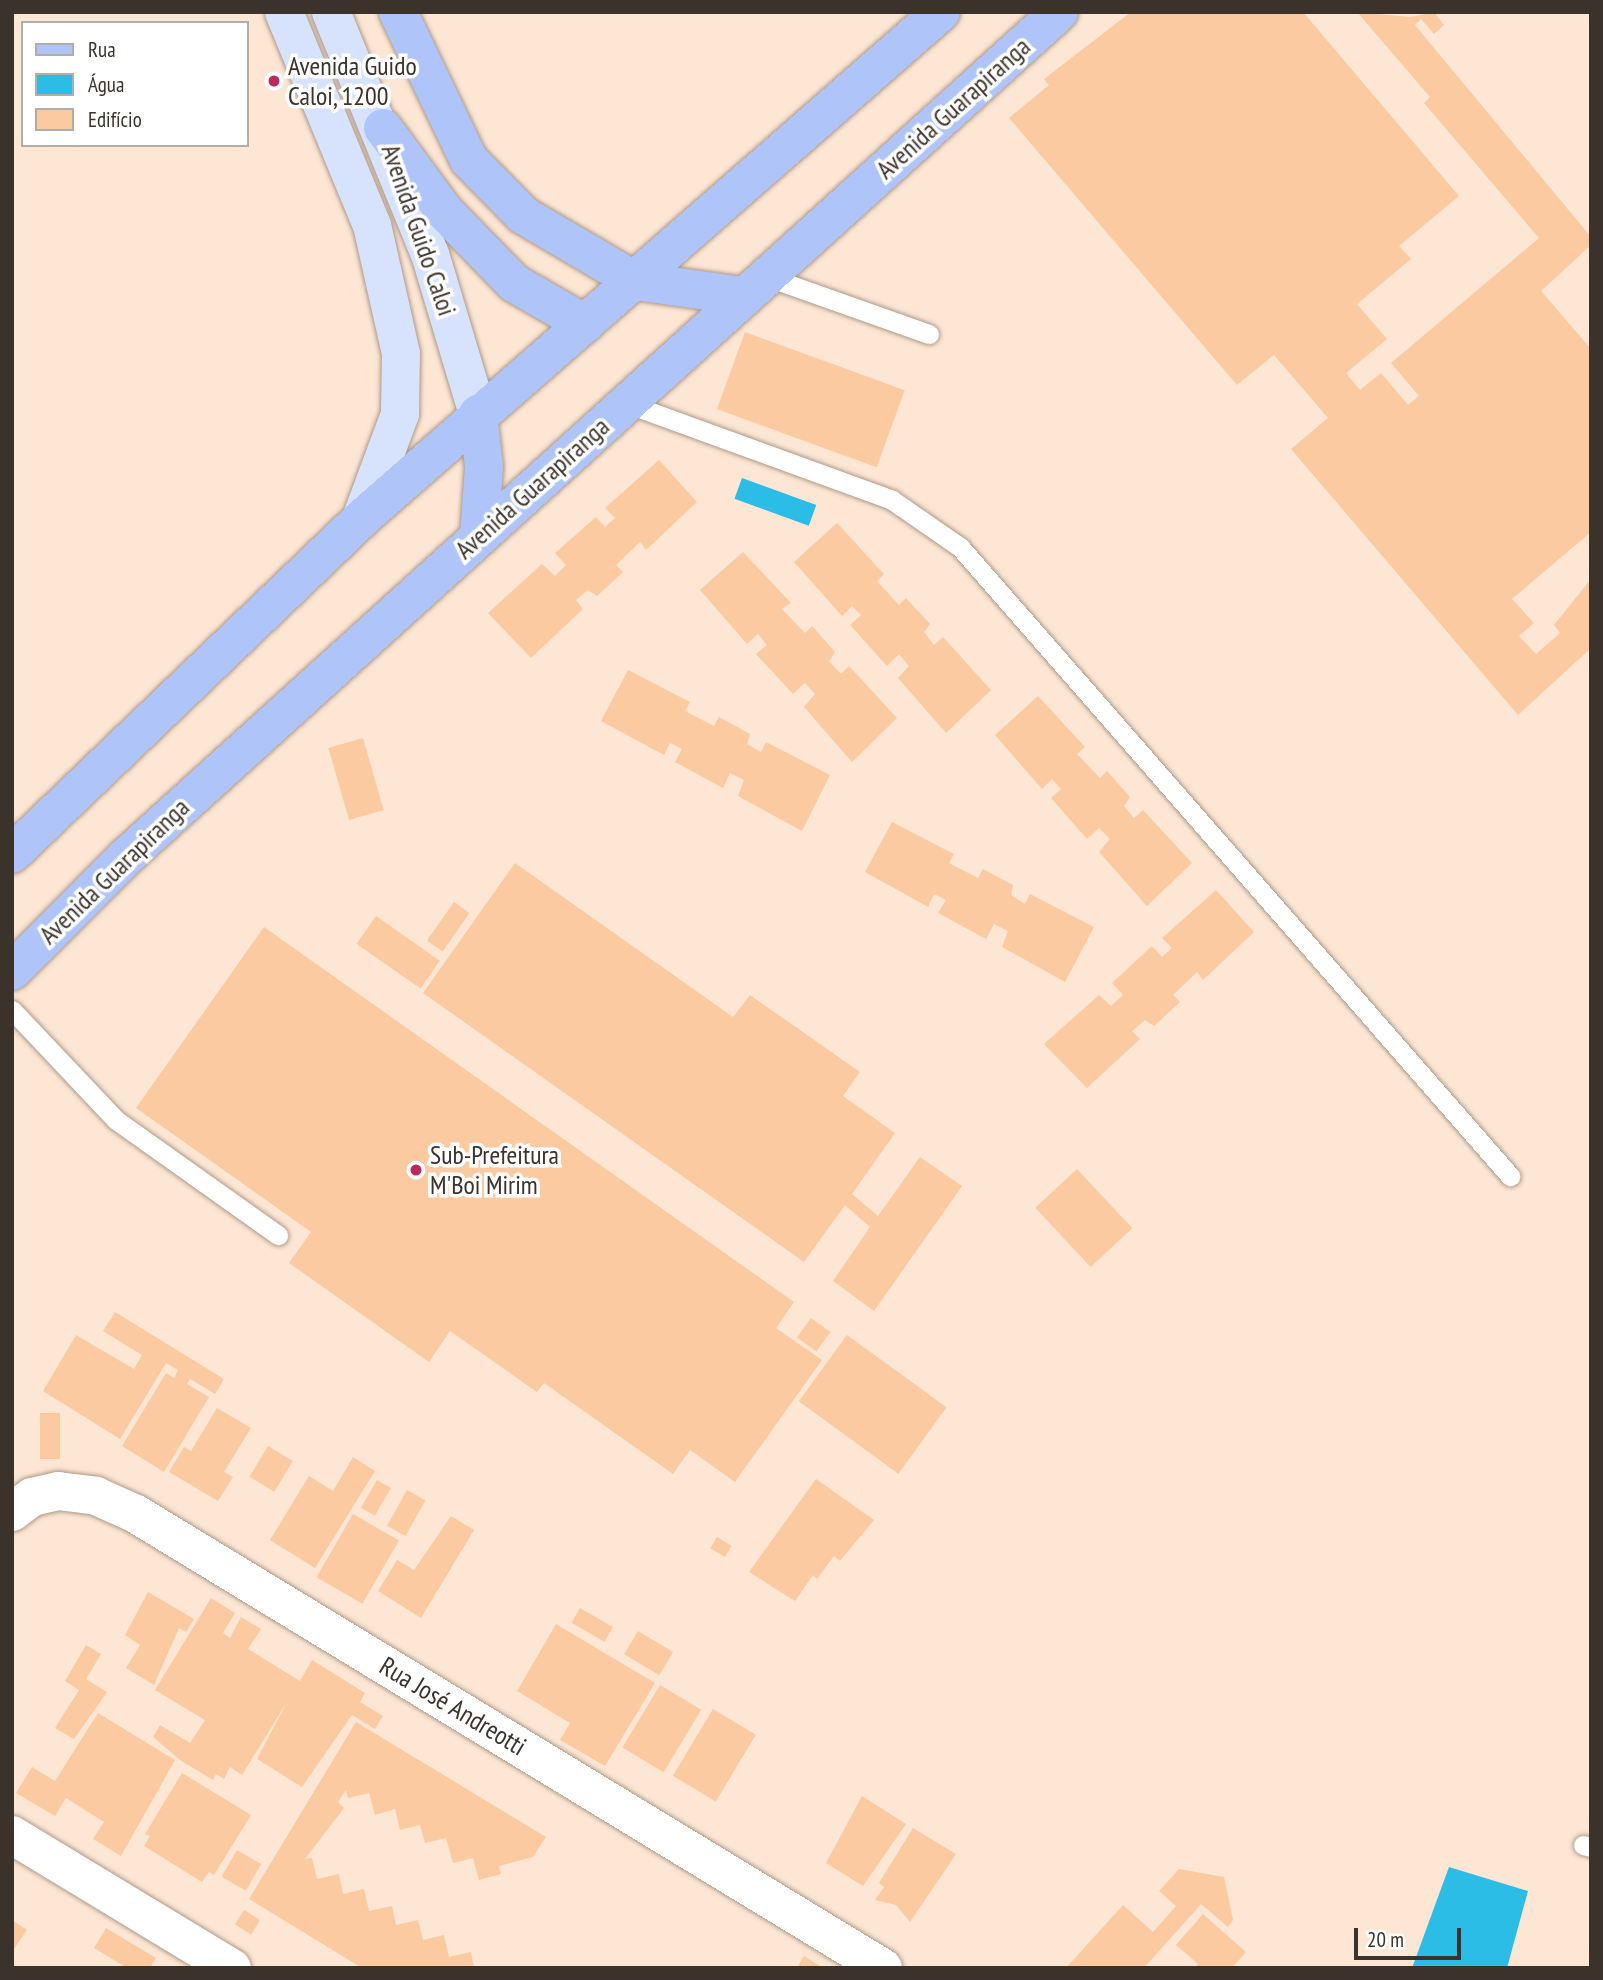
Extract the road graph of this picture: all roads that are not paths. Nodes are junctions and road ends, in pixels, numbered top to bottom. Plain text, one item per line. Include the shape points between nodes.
1 (284, 12) edge
2 (331, 12) edge
3 (398, 12) edge
4 (941, 12) edge
5 (1059, 12) edge
6 (383, 128) junction
7 (635, 281) junction
8 (754, 286) junction
9 (585, 324) junction
10 (929, 334) dead end
11 (626, 403) junction
12 (478, 414) junction
13 (360, 519) junction
14 (479, 536) junction
15 (12, 854) edge
16 (12, 971) edge
17 (12, 1010) edge
18 (1510, 1176) dead end
19 (278, 1234) dead end
20 (12, 1511) edge
21 (12, 1835) edge
22 (232, 1968) edge
23 (883, 1968) edge

1 - 13 main road, Avenida Guido Caloi via 372,225 401,354 400,414
2 - 6 main road, Avenida Guido Caloi
3 - 7 main road via 469,160 523,215
4 - 7 main road
5 - 8 main road, Avenida Guarapiranga
6 - 9 main road via 486,256 514,283
6 - 12 main road, Avenida Guido Caloi via 430,254
7 - 8 main road
7 - 9 main road
8 - 10 lane
8 - 11 main road, Avenida Guarapiranga
9 - 12 main road
11 - 14 main road, Avenida Guarapiranga
11 - 18 lane via 892,500 960,547
12 - 13 main road
12 - 14 main road via 484,467
13 - 15 main road
14 - 16 main road, Avenida Guarapiranga via 117,864
17 - 19 lane via 116,1120
20 - 23 street, Rua José Andreotti via 32,1497 58,1491 96,1496 136,1514
21 - 22 street

